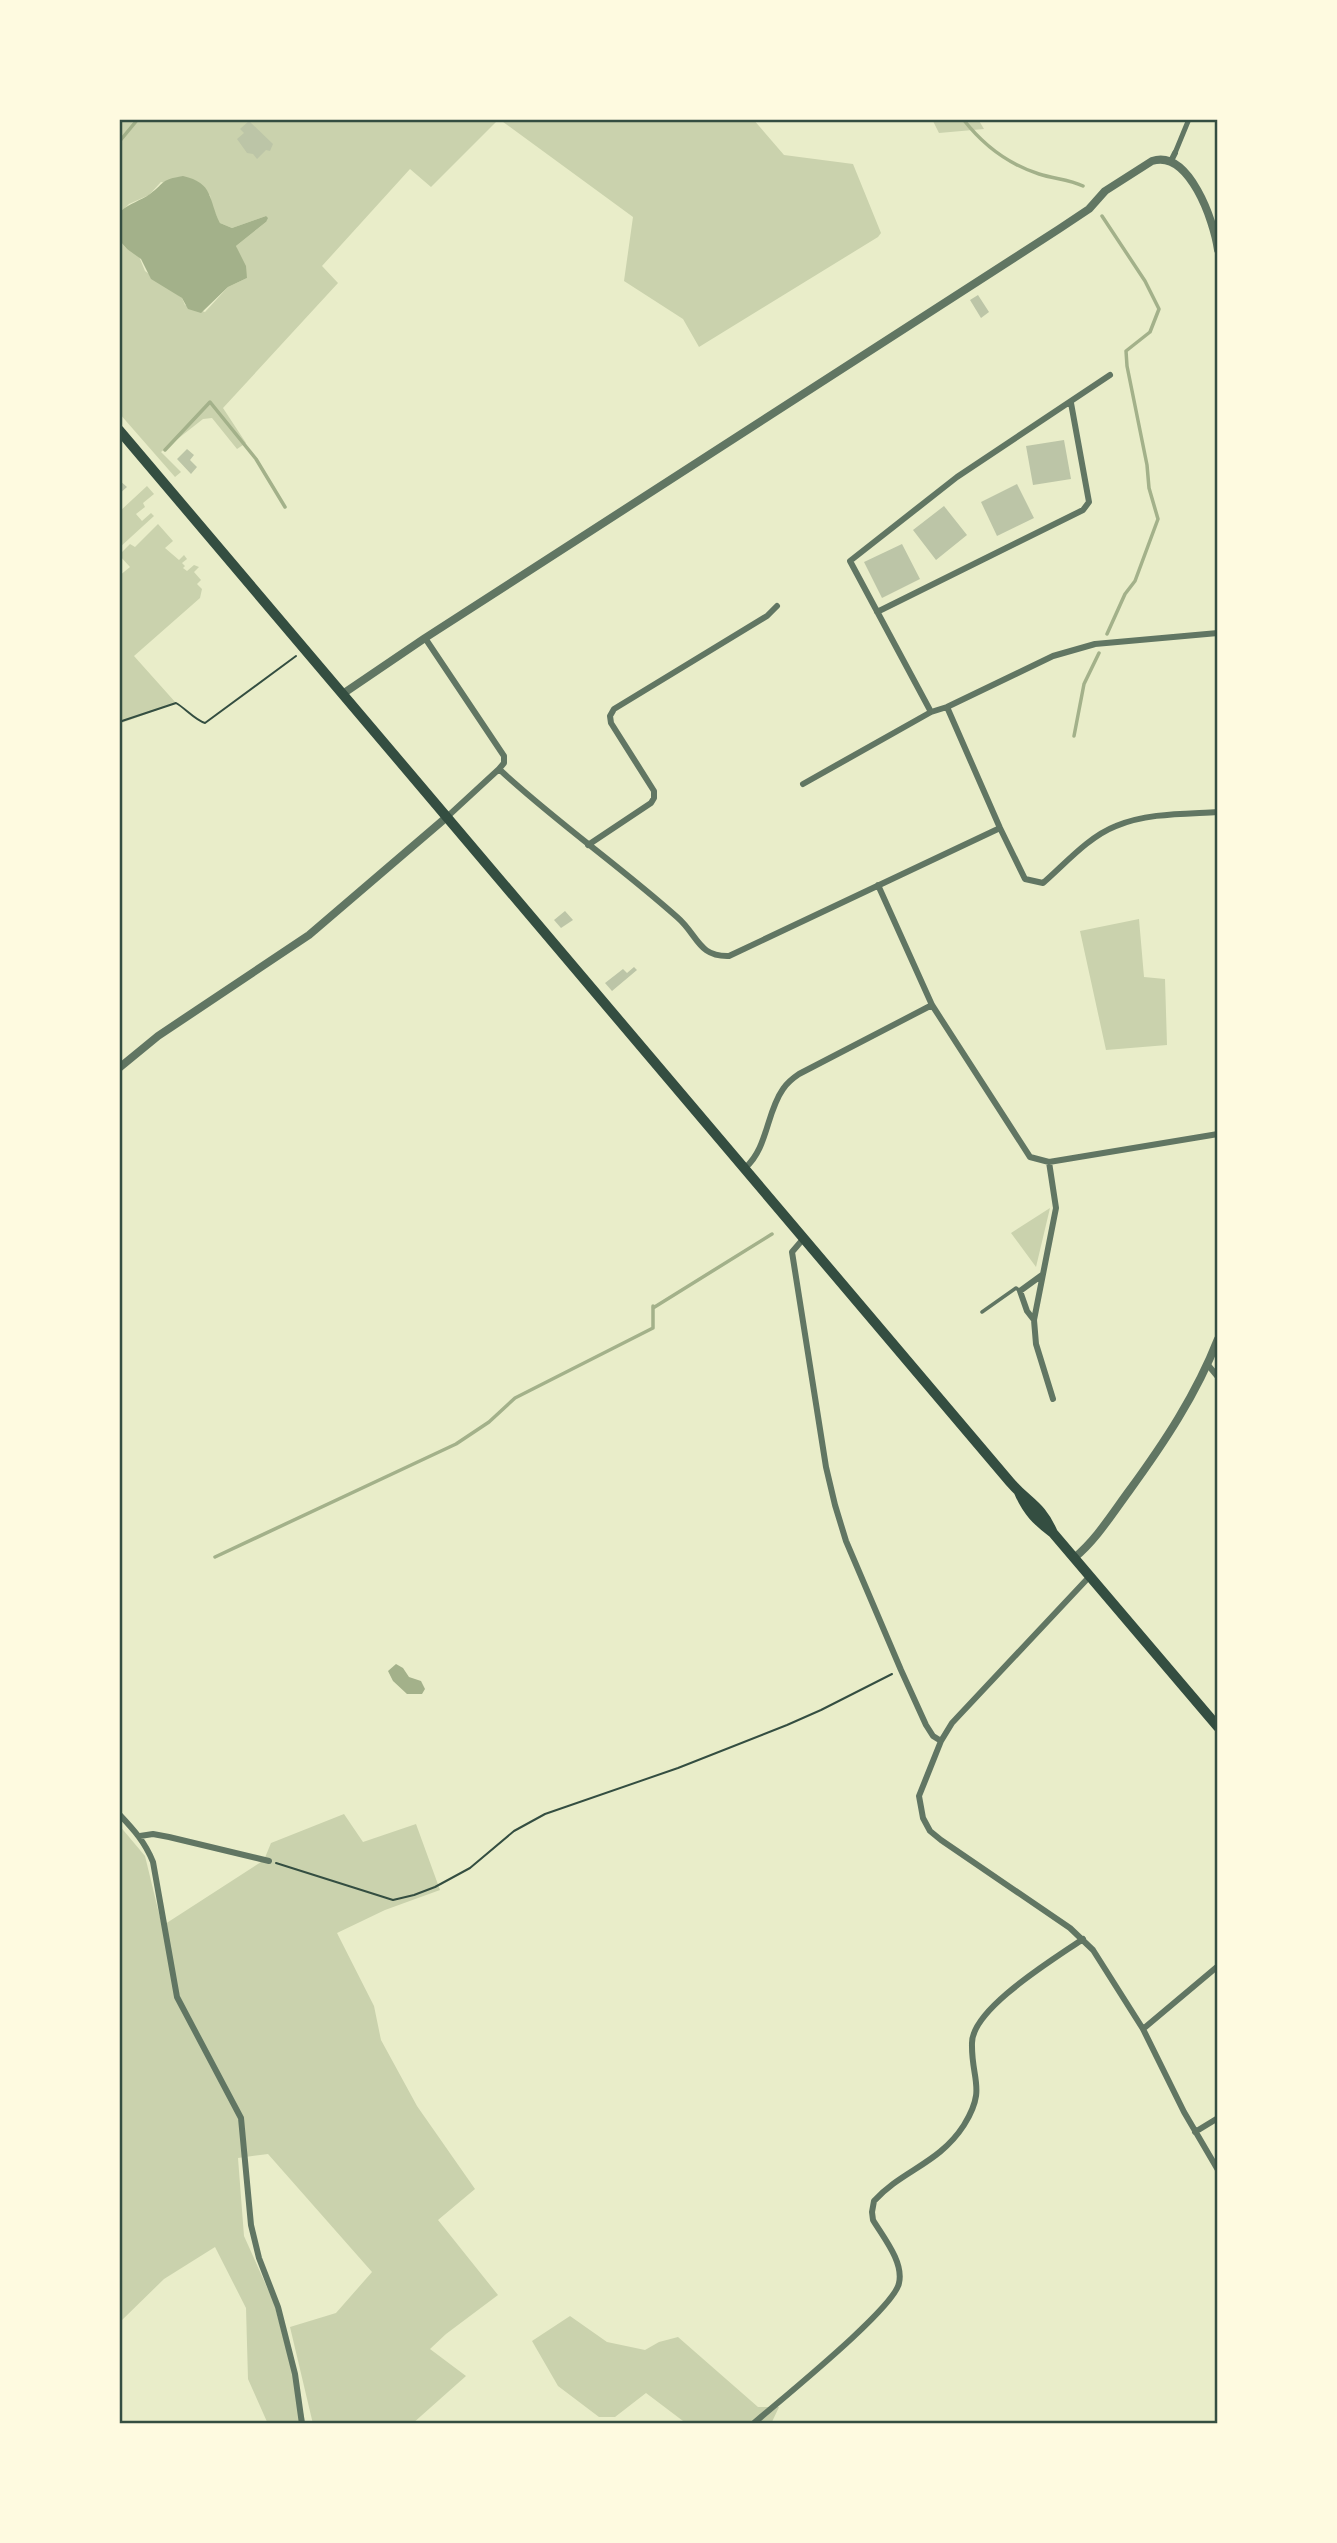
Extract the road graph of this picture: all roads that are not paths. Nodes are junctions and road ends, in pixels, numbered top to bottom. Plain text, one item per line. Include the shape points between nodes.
1 (1189, 119) edge
2 (1173, 157) junction
3 (1218, 250) edge
4 (1110, 374) dead end
5 (1071, 403) junction
6 (119, 430) edge
7 (777, 606) dead end
8 (877, 612) junction
9 (1218, 633) edge
10 (425, 638) junction
11 (344, 693) junction
12 (947, 706) junction
13 (931, 712) junction
14 (499, 769) junction
15 (803, 784) dead end
16 (1218, 812) edge
17 (448, 816) junction
18 (1000, 828) junction
19 (588, 845) junction
20 (878, 885) junction
21 (932, 1005) junction
22 (119, 1068) edge
23 (1218, 1135) edge
24 (1049, 1162) junction
25 (745, 1168) junction
26 (804, 1238) junction
27 (1042, 1275) junction
28 (1020, 1291) junction
29 (982, 1312) dead end
30 (1034, 1320) junction
31 (1218, 1339) edge
32 (1208, 1365) junction
33 (1218, 1377) edge
34 (1053, 1399) dead end
35 (1074, 1558) junction
36 (1090, 1576) junction
37 (1218, 1727) edge
38 (941, 1741) junction
39 (119, 1814) edge
40 (140, 1836) junction
41 (269, 1861) road end
42 (1083, 1939) junction
43 (1218, 1966) edge
44 (1143, 2028) junction
45 (1218, 2118) edge
46 (1195, 2132) junction
47 (1218, 2170) edge
48 (302, 2424) edge
49 (753, 2424) edge

1 - 2 street
2 - 3 street via 1194,186
2 - 10 street via 1152,161 1120,181 1059,229
4 - 5 street
5 - 8 street via 957,477 850,561
5 - 8 street via 1089,502 1083,510
6 - 11 main road
7 - 19 street via 614,709 611,723 654,798
8 - 13 street
9 - 12 street via 1095,644 1054,656
10 - 11 street
10 - 14 street via 504,756
11 - 17 main road
12 - 13 street
12 - 18 street
13 - 15 street
14 - 17 street
14 - 19 street
16 - 18 street via 1156,816 1115,826 1043,883 1025,879
17 - 22 street via 301,941 158,1036
17 - 25 main road
18 - 20 street
19 - 20 street via 680,919 705,951 716,957 729,956
20 - 21 street
21 - 24 street via 1030,1157
21 - 25 street via 799,1074 785,1086 755,1159
23 - 24 street
24 - 27 street via 1056,1208
25 - 26 main road
26 - 35 main road via 1019,1492 1045,1515
26 - 38 street via 792,1252 826,1467 846,1541 926,1725
27 - 28 street
27 - 30 street
28 - 29 lane via 1016,1288
28 - 30 street
30 - 34 street via 1036,1344
31 - 32 street
32 - 33 street
32 - 35 street via 1161,1447
35 - 36 main road
36 - 37 main road
36 - 38 street via 985,1686
38 - 42 street via 919,1796 930,1831
39 - 40 street
40 - 41 street via 169,1837
40 - 48 street via 153,1862 177,1997 241,2118 251,2225 278,2306
42 - 44 street
42 - 49 street via 1012,1989 979,2023 972,2041 978,2088 971,2113 939,2155 874,2201 873,2220 897,2263 899,2283 894,2295 872,2321
43 - 44 street
44 - 46 street
45 - 46 street
46 - 47 street

